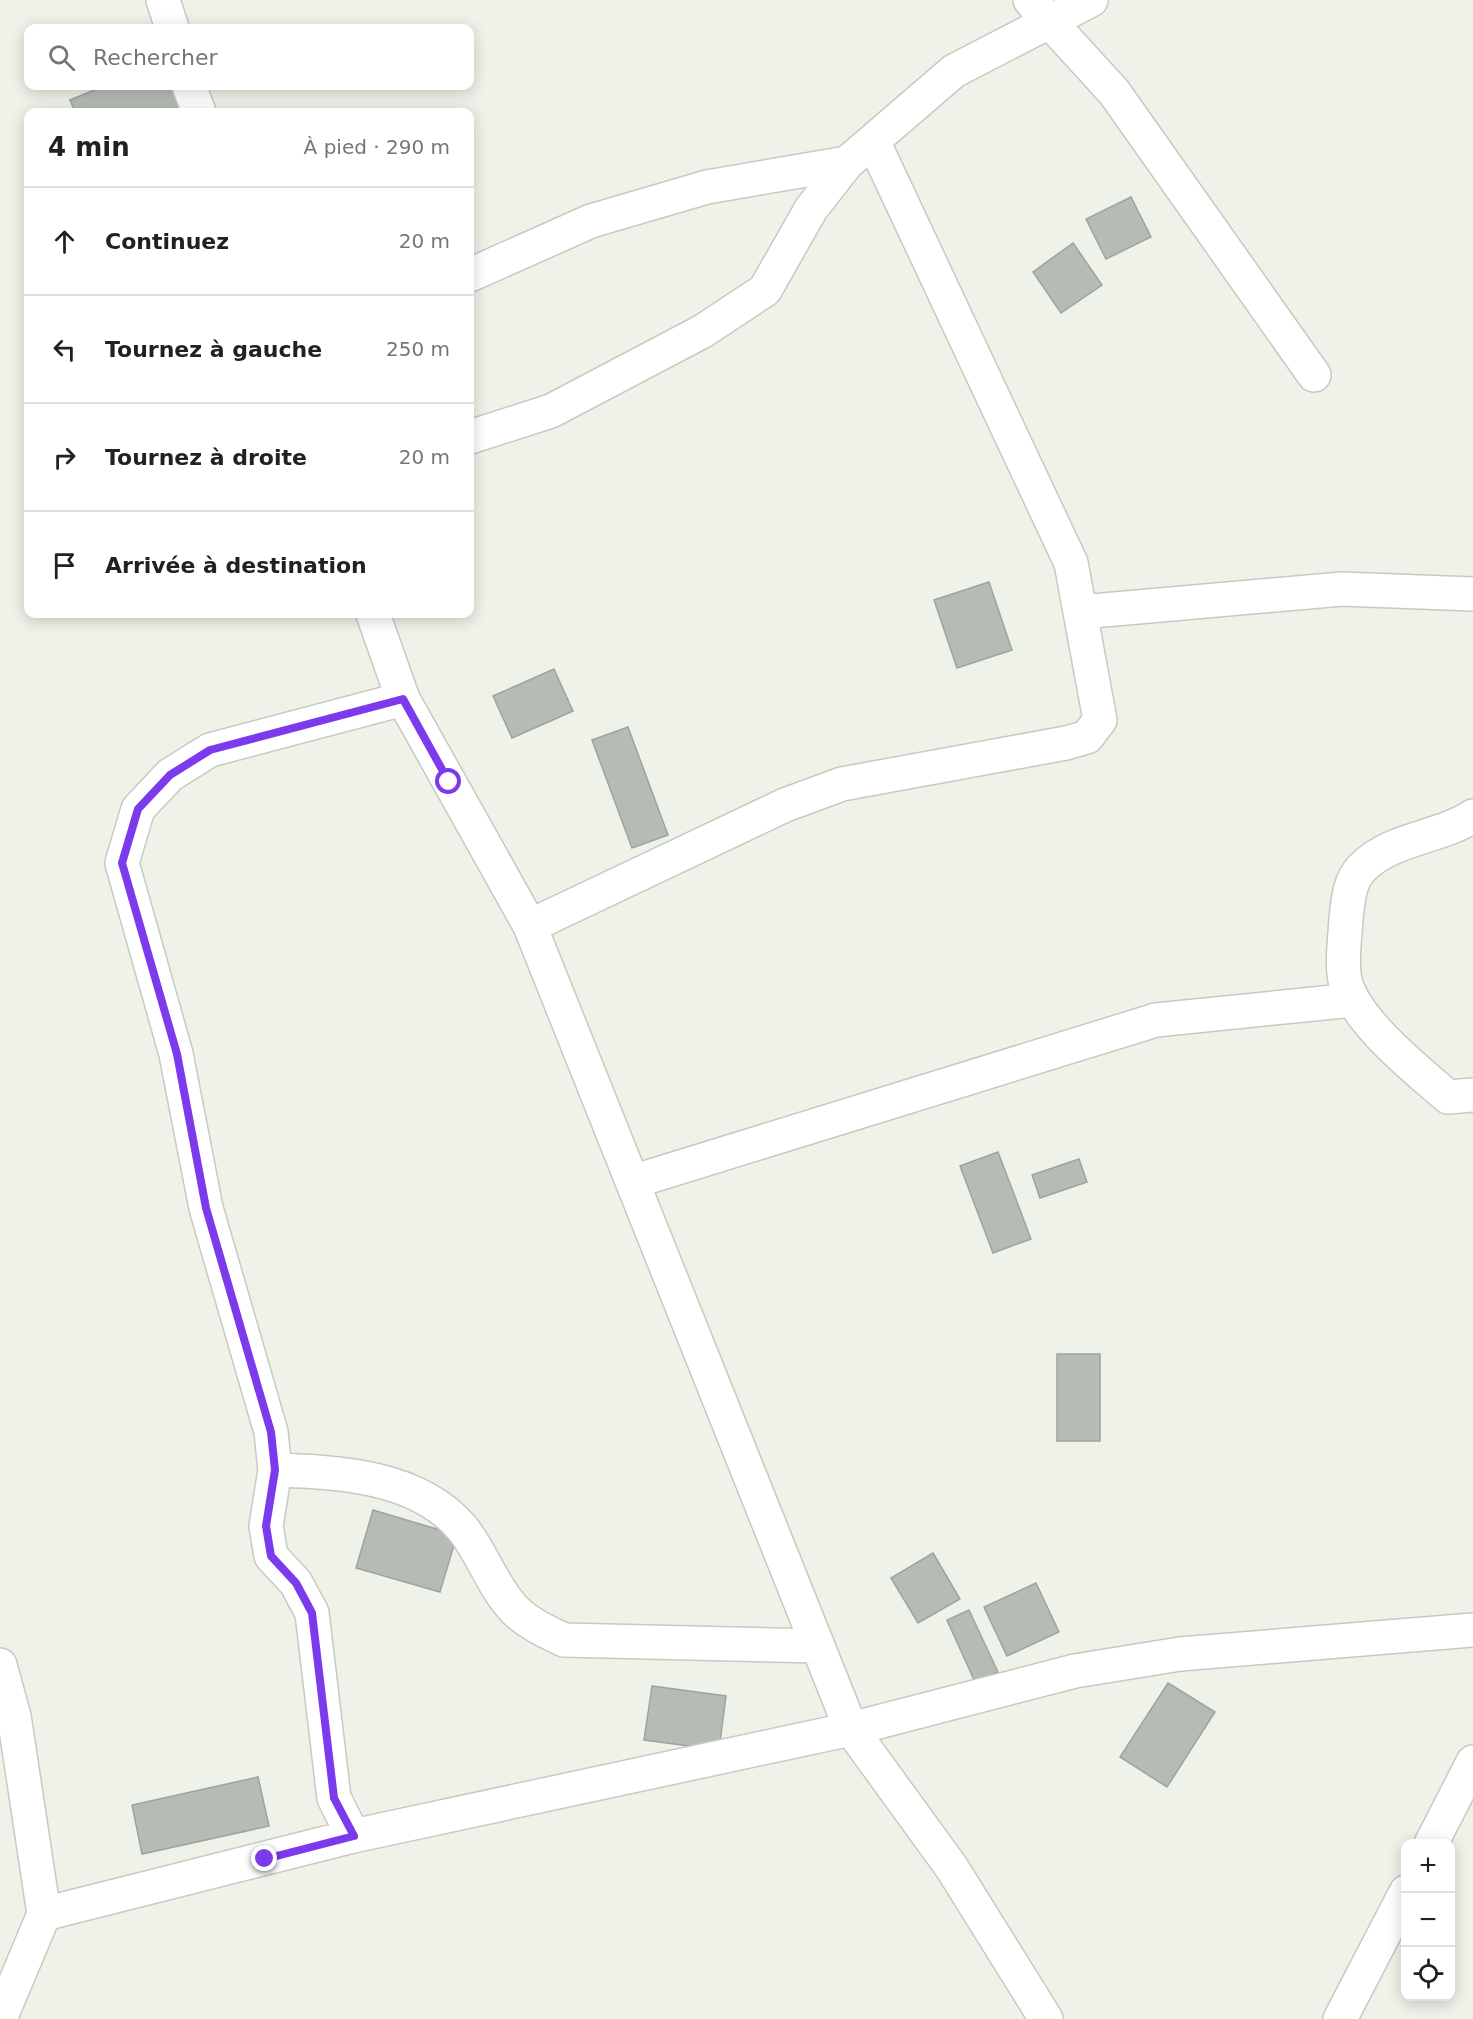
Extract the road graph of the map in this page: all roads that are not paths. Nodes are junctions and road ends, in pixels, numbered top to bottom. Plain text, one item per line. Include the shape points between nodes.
1 (163, 0) edge
2 (1091, 0) edge
3 (1039, 12) edge
4 (171, 24) edge
5 (191, 90) edge
6 (197, 108) edge
7 (873, 141) junction
8 (847, 164) junction
9 (474, 273) edge
10 (1314, 375) dead end
11 (474, 436) edge
12 (1473, 594) edge
13 (1081, 612) junction
14 (374, 618) edge
15 (403, 699) junction
16 (1473, 816) edge
17 (530, 926) junction
18 (1353, 1000) junction
19 (1473, 1095) edge
20 (632, 1182) junction
21 (275, 1470) junction
22 (1473, 1630) edge
23 (818, 1646) junction
24 (0, 1665) edge
25 (851, 1729) junction
26 (1473, 1762) edge
27 (354, 1836) junction
28 (1434, 1839) edge
29 (1405, 1893) edge
30 (44, 1914) junction
31 (0, 2019) edge
32 (1046, 2019) edge
33 (1340, 2019) edge

1 - 4 street
2 - 3 street
3 - 7 street via 954,71
3 - 10 street via 1114,92
5 - 6 street
7 - 8 street
7 - 13 street via 1071,563
8 - 9 street via 707,187 591,220
8 - 11 street via 811,209 765,290 703,331 551,411
12 - 13 street via 1342,589
13 - 17 street via 1100,720 1087,737 842,784 785,805
14 - 15 street
15 - 17 street
15 - 21 street via 210,750 170,775 138,809 122,863 177,1054 206,1208 271,1432
16 - 18 street via 1380,854 1361,869 1349,891 1344,946 1344,976
17 - 20 street
18 - 19 street via 1390,1047 1448,1097
18 - 20 street via 1156,1020
20 - 23 street
21 - 23 street via 334,1471 405,1489 436,1503 462,1528 513,1608 538,1628 564,1640
21 - 27 street via 266,1526 271,1556 296,1583 312,1613 334,1798
22 - 25 street via 1180,1654 1075,1671
23 - 25 street
24 - 30 street via 14,1716
25 - 27 street
25 - 32 street via 952,1868
26 - 28 street
27 - 30 street
29 - 33 street
30 - 31 street

